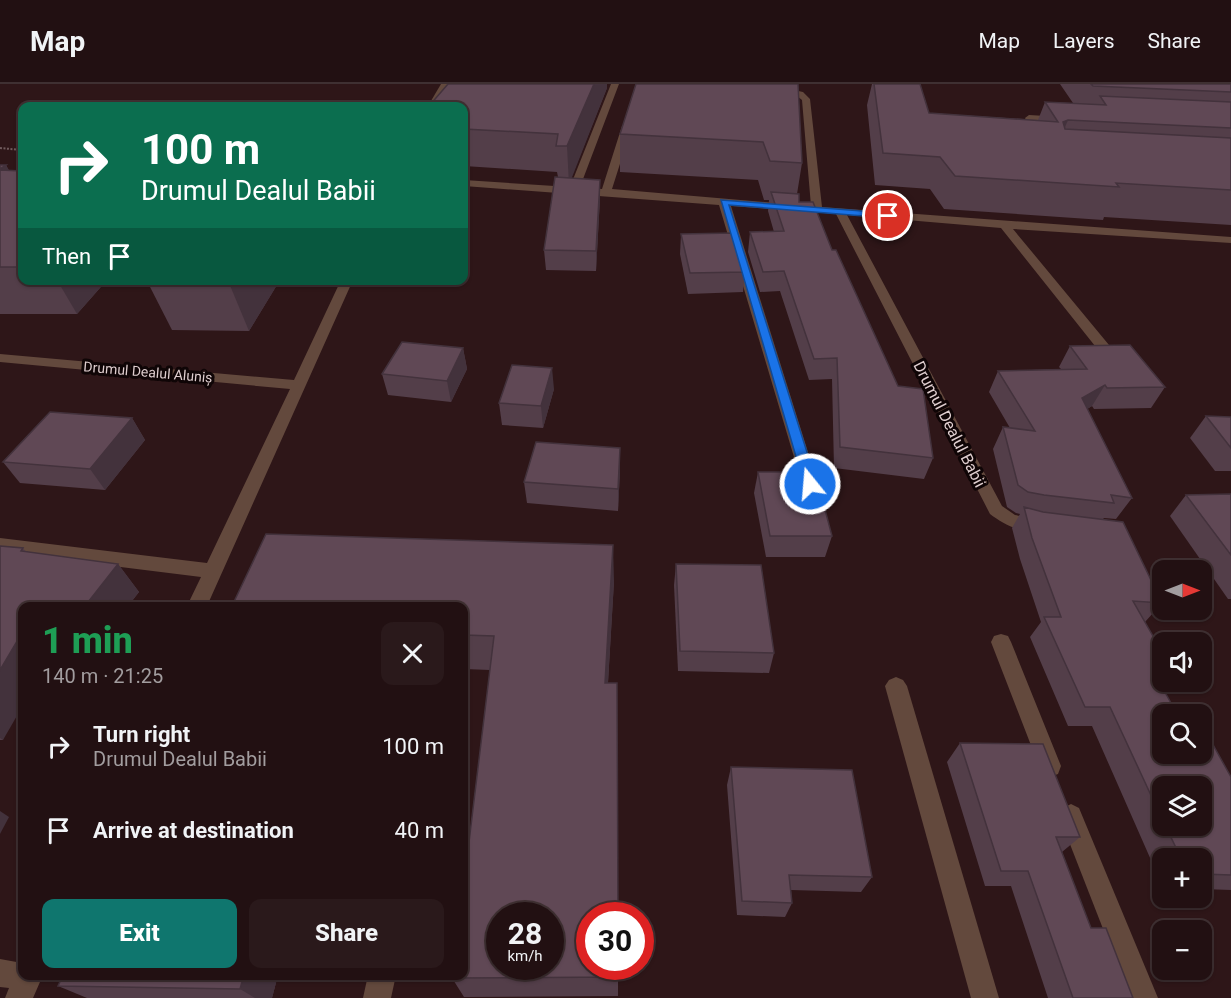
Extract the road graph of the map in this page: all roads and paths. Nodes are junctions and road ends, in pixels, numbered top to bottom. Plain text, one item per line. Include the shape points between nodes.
1 (445, 84) edge
2 (615, 84) edge
3 (765, 89) edge
4 (434, 102) edge
5 (629, 118) edge
6 (1029, 118) edge
7 (1077, 120) edge
8 (0, 148) edge
9 (18, 150) edge
10 (468, 183) edge
11 (574, 189) junction
12 (606, 192) junction
13 (724, 202) junction
14 (817, 210) junction
15 (840, 212) junction
16 (1004, 225) junction
17 (1231, 240) edge
18 (345, 285) edge
19 (1104, 348) edge
20 (0, 358) edge
21 (297, 386) junction
22 (810, 484) edge
23 (1054, 528) edge
24 (0, 545) edge
25 (213, 571) junction
26 (199, 602) edge
27 (1001, 642) dead end
28 (896, 686) dead end
29 (0, 974) edge
30 (381, 980) edge
31 (25, 984) edge
32 (377, 998) edge
33 (985, 998) edge
34 (1144, 998) edge

1 - 4 street
2 - 11 street
3 - 14 street via 788,90 806,99
5 - 12 street
6 - 7 street
8 - 9 path
10 - 11 street
11 - 12 street
12 - 13 street
13 - 14 street
13 - 22 street
14 - 15 street
15 - 16 street
15 - 23 street, Drumul Dealul Babii via 996,510 1010,520
16 - 17 street
16 - 19 street
18 - 21 street
20 - 21 street, Drumul Dealul Aluniș
21 - 25 street
24 - 25 street
25 - 26 street
27 - 34 street
28 - 33 street
29 - 31 street
30 - 32 street

